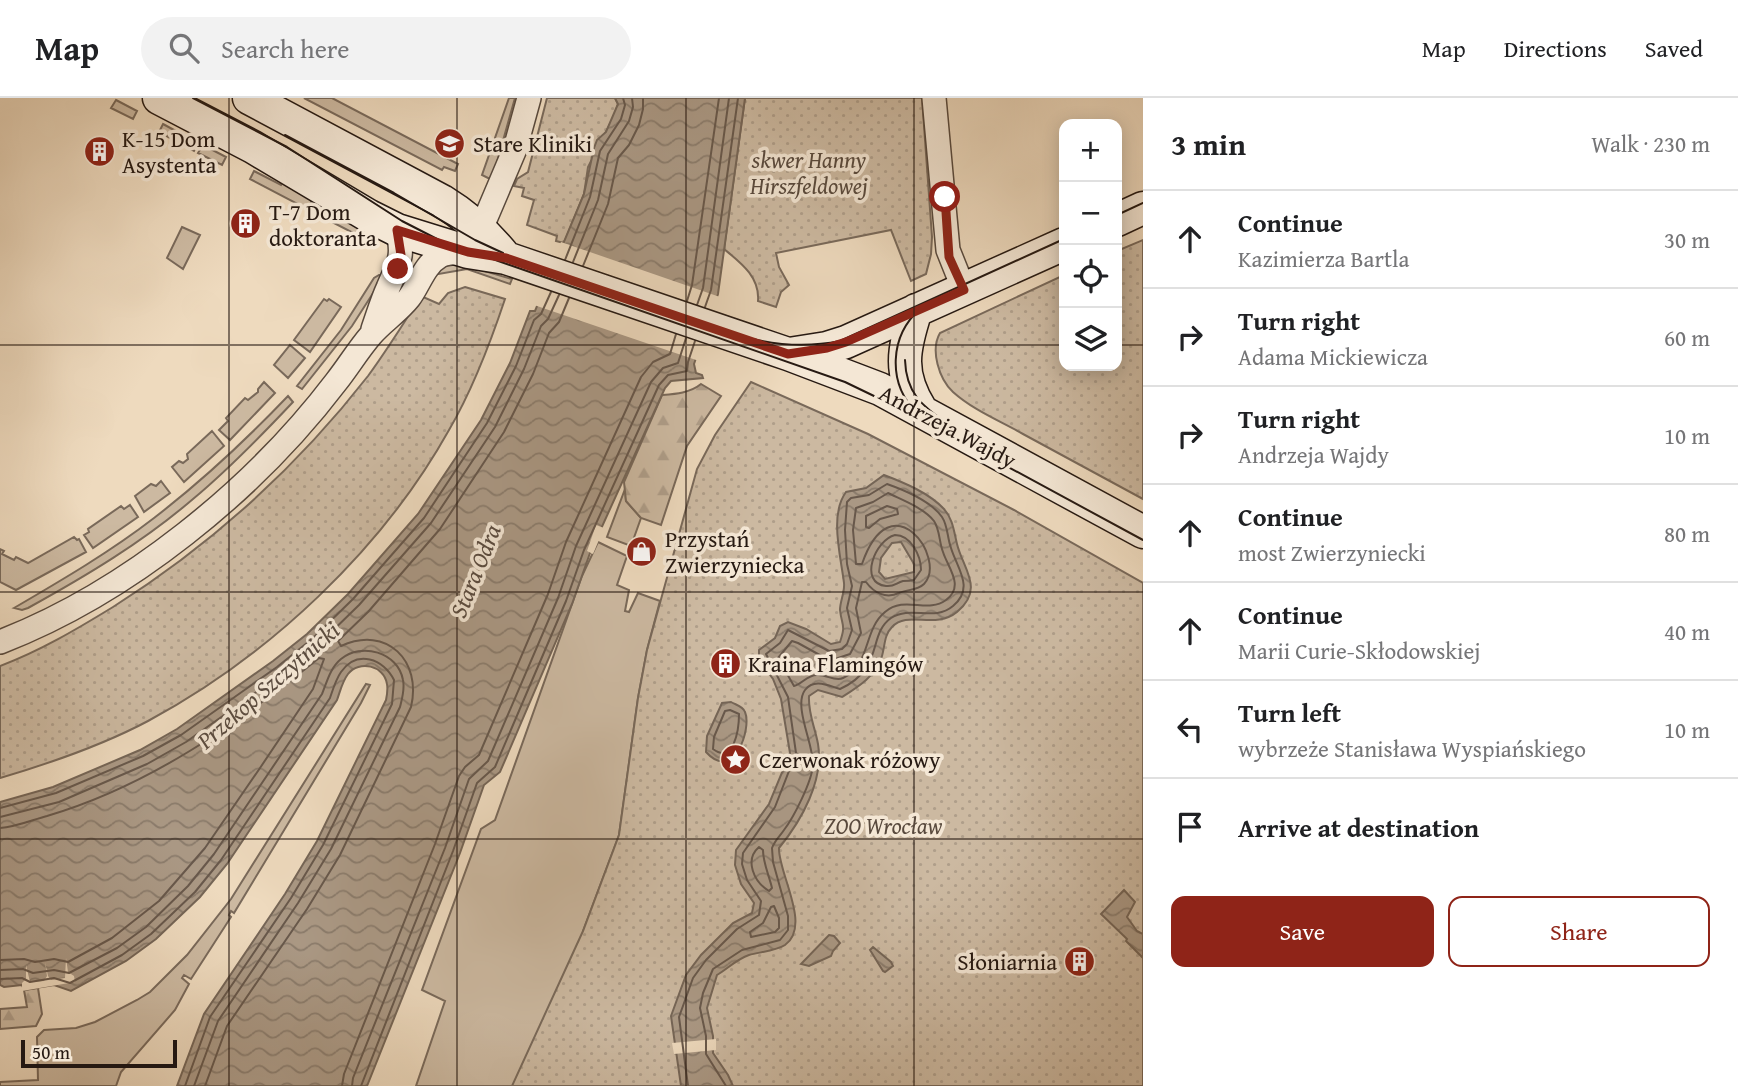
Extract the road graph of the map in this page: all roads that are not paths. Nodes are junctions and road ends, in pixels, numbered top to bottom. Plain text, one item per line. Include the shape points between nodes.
1 (159, 98) edge
2 (249, 98) edge
3 (529, 98) edge
4 (934, 98) edge
5 (1143, 208) edge
6 (1122, 218) edge
7 (397, 230) junction
8 (474, 241) junction
9 (1062, 245) edge
10 (964, 290) junction
11 (916, 310) junction
12 (370, 335) junction
13 (788, 354) junction
14 (921, 410) junction
15 (1143, 532) edge
16 (4, 635) edge

1 - 7 main road, Andrzeja Wajdy
2 - 8 main road via 463,214
3 - 8 street via 515,149
4 - 10 street via 948,250
5 - 6 main road
7 - 8 main road, Andrzeja Wajdy
7 - 12 street via 401,245 398,267
8 - 12 street via 431,264 409,298
8 - 13 main road, Andrzeja Wajdy via 523,265
9 - 10 main road
10 - 11 main road
11 - 13 main road via 839,344
11 - 14 main road via 904,373
12 - 16 street via 307,418 225,500 118,580 51,619
13 - 14 main road, Andrzeja Wajdy
14 - 15 main road, Andrzeja Wajdy

